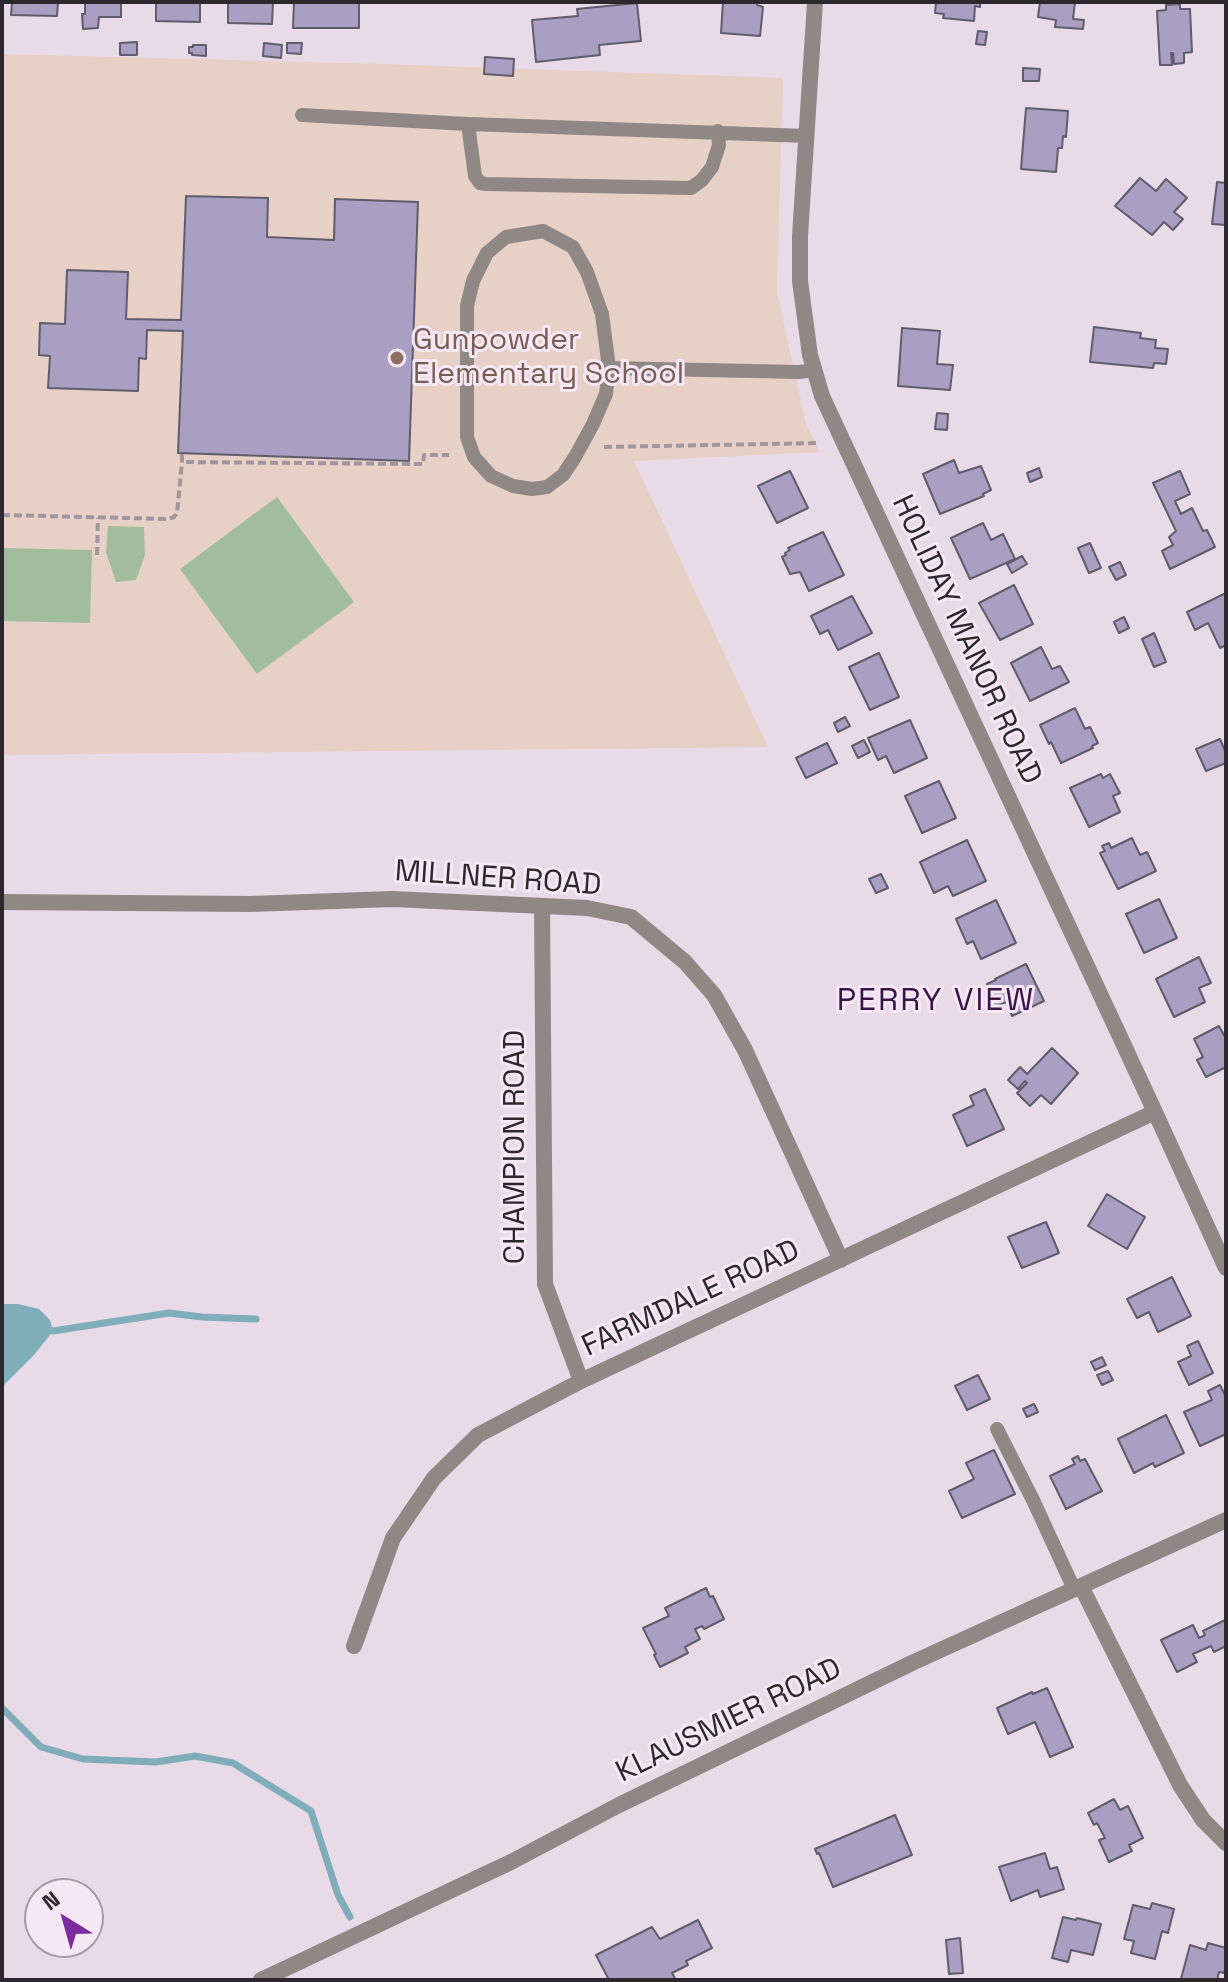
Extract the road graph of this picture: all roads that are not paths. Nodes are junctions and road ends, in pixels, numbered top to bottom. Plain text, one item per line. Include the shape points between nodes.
1 (815, 2) edge
2 (302, 115) dead end
3 (468, 124) junction
4 (718, 131) junction
5 (807, 136) junction
6 (609, 368) junction
7 (815, 370) junction
8 (2, 902) edge
9 (542, 906) junction
10 (1155, 1112) junction
11 (841, 1260) junction
12 (1226, 1268) edge
13 (581, 1381) junction
14 (997, 1429) dead end
15 (1226, 1520) edge
16 (1078, 1588) junction
17 (354, 1646) dead end
18 (1226, 1843) edge
19 (261, 1980) edge

1 - 5 street, HOLIDAY MANOR ROAD
2 - 3 lane
3 - 4 lane
3 - 4 lane via 475,176 486,184 691,188 712,167
4 - 5 lane
5 - 7 street, HOLIDAY MANOR ROAD via 800,281
6 - 6 lane via 602,314 573,247 543,231 506,237 487,253 467,306 467,437 474,457 491,476 532,489 547,487 563,475 606,394
6 - 7 lane
7 - 10 street, HOLIDAY MANOR ROAD via 822,396
8 - 9 street, MILLNER ROAD via 392,899
9 - 11 street, MILLNER ROAD via 631,917 685,962 714,995 745,1050
9 - 13 street, CHAMPION ROAD via 545,1284
10 - 11 street, FARMDALE ROAD
10 - 12 street, HOLIDAY MANOR ROAD
11 - 13 street, FARMDALE ROAD
13 - 17 street, FARMDALE ROAD via 478,1435 434,1478 393,1538
14 - 16 lane
15 - 16 street, KLAUSMIER ROAD
16 - 18 street via 1180,1785
16 - 19 street, KLAUSMIER ROAD via 914,1662

